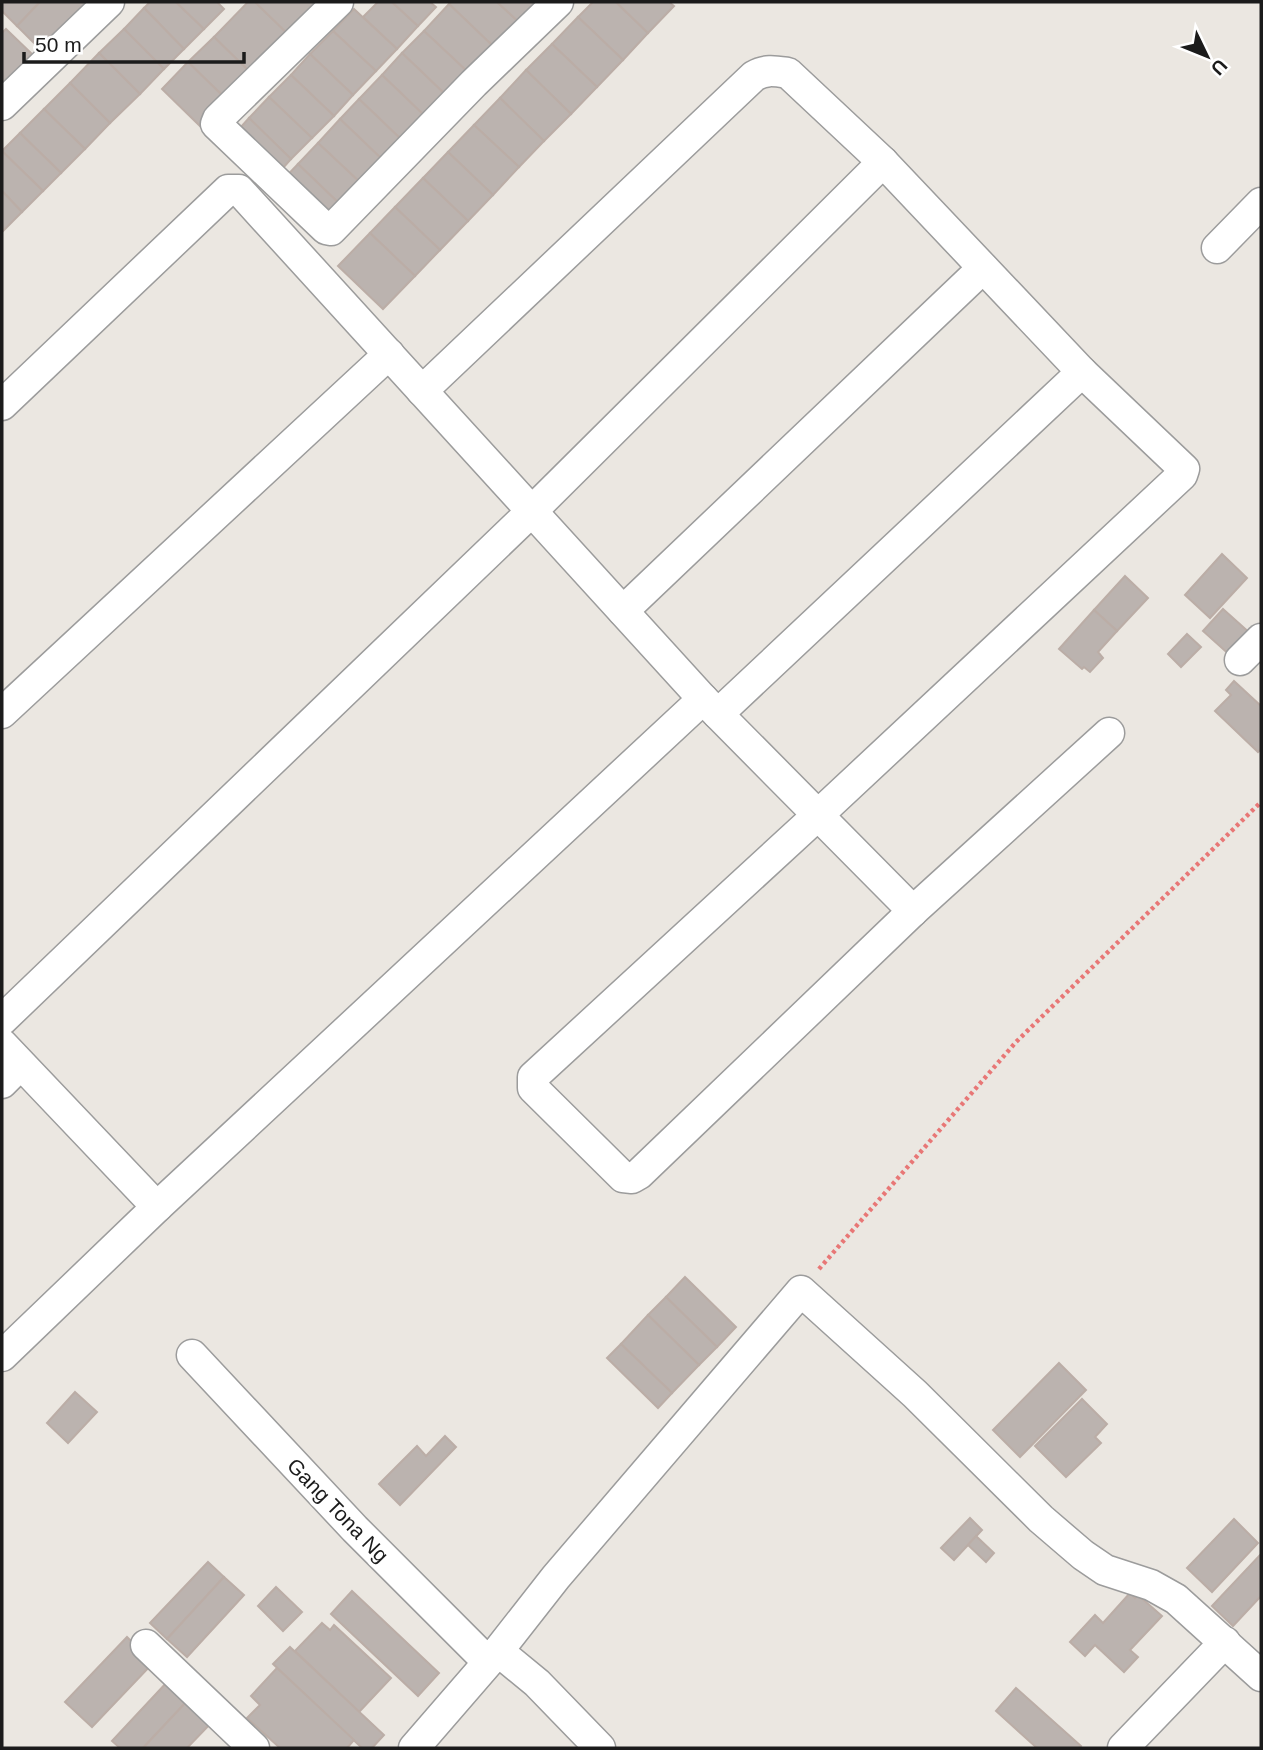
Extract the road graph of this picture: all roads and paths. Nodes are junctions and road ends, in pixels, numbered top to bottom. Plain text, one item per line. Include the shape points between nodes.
1 (109, 2) edge
2 (338, 2) edge
3 (558, 2) edge
4 (2, 105) edge
5 (883, 162) junction
6 (1261, 203) edge
7 (1217, 248) dead end
8 (983, 268) junction
9 (389, 354) junction
10 (1082, 372) junction
11 (422, 391) junction
12 (2, 405) edge
13 (532, 511) junction
14 (622, 611) junction
15 (1261, 639) edge
16 (1240, 660) dead end
17 (710, 707) junction
18 (2, 713) edge
19 (1109, 733) dead end
20 (1261, 802) edge
21 (818, 815) junction
22 (914, 911) junction
23 (2, 1020) edge
24 (8, 1064) edge
25 (157, 1206) junction
26 (801, 1291) junction
27 (192, 1355) dead end
28 (2, 1356) edge
29 (1225, 1642) junction
30 (146, 1645) dead end
31 (493, 1656) junction
32 (1261, 1676) edge
33 (254, 1748) edge
34 (414, 1748) edge
35 (600, 1748) edge
36 (1123, 1748) edge

1 - 4 street
2 - 3 street via 216,124 331,230
5 - 8 street
5 - 11 street via 788,74 765,70
5 - 13 street
6 - 7 street
8 - 10 street
8 - 14 street
9 - 11 street
9 - 12 street via 239,190 228,190
9 - 18 street
10 - 17 street
10 - 21 street via 1180,465 1182,475
11 - 13 street
13 - 14 street
13 - 23 street
14 - 17 street
15 - 16 street
17 - 21 street
17 - 25 street
19 - 22 street
20 - 26 path via 1017,1042
21 - 22 street
21 - 22 street via 533,1077 533,1087 623,1177 632,1178
24 - 25 street
25 - 28 street
26 - 29 street via 1083,1555 1105,1570 1151,1585 1176,1599
26 - 31 street
27 - 31 street, Gang Tona Ng via 355,1529
29 - 32 street
29 - 36 street
30 - 33 street
31 - 34 street
31 - 35 street, Gang Tona Ng via 537,1683

